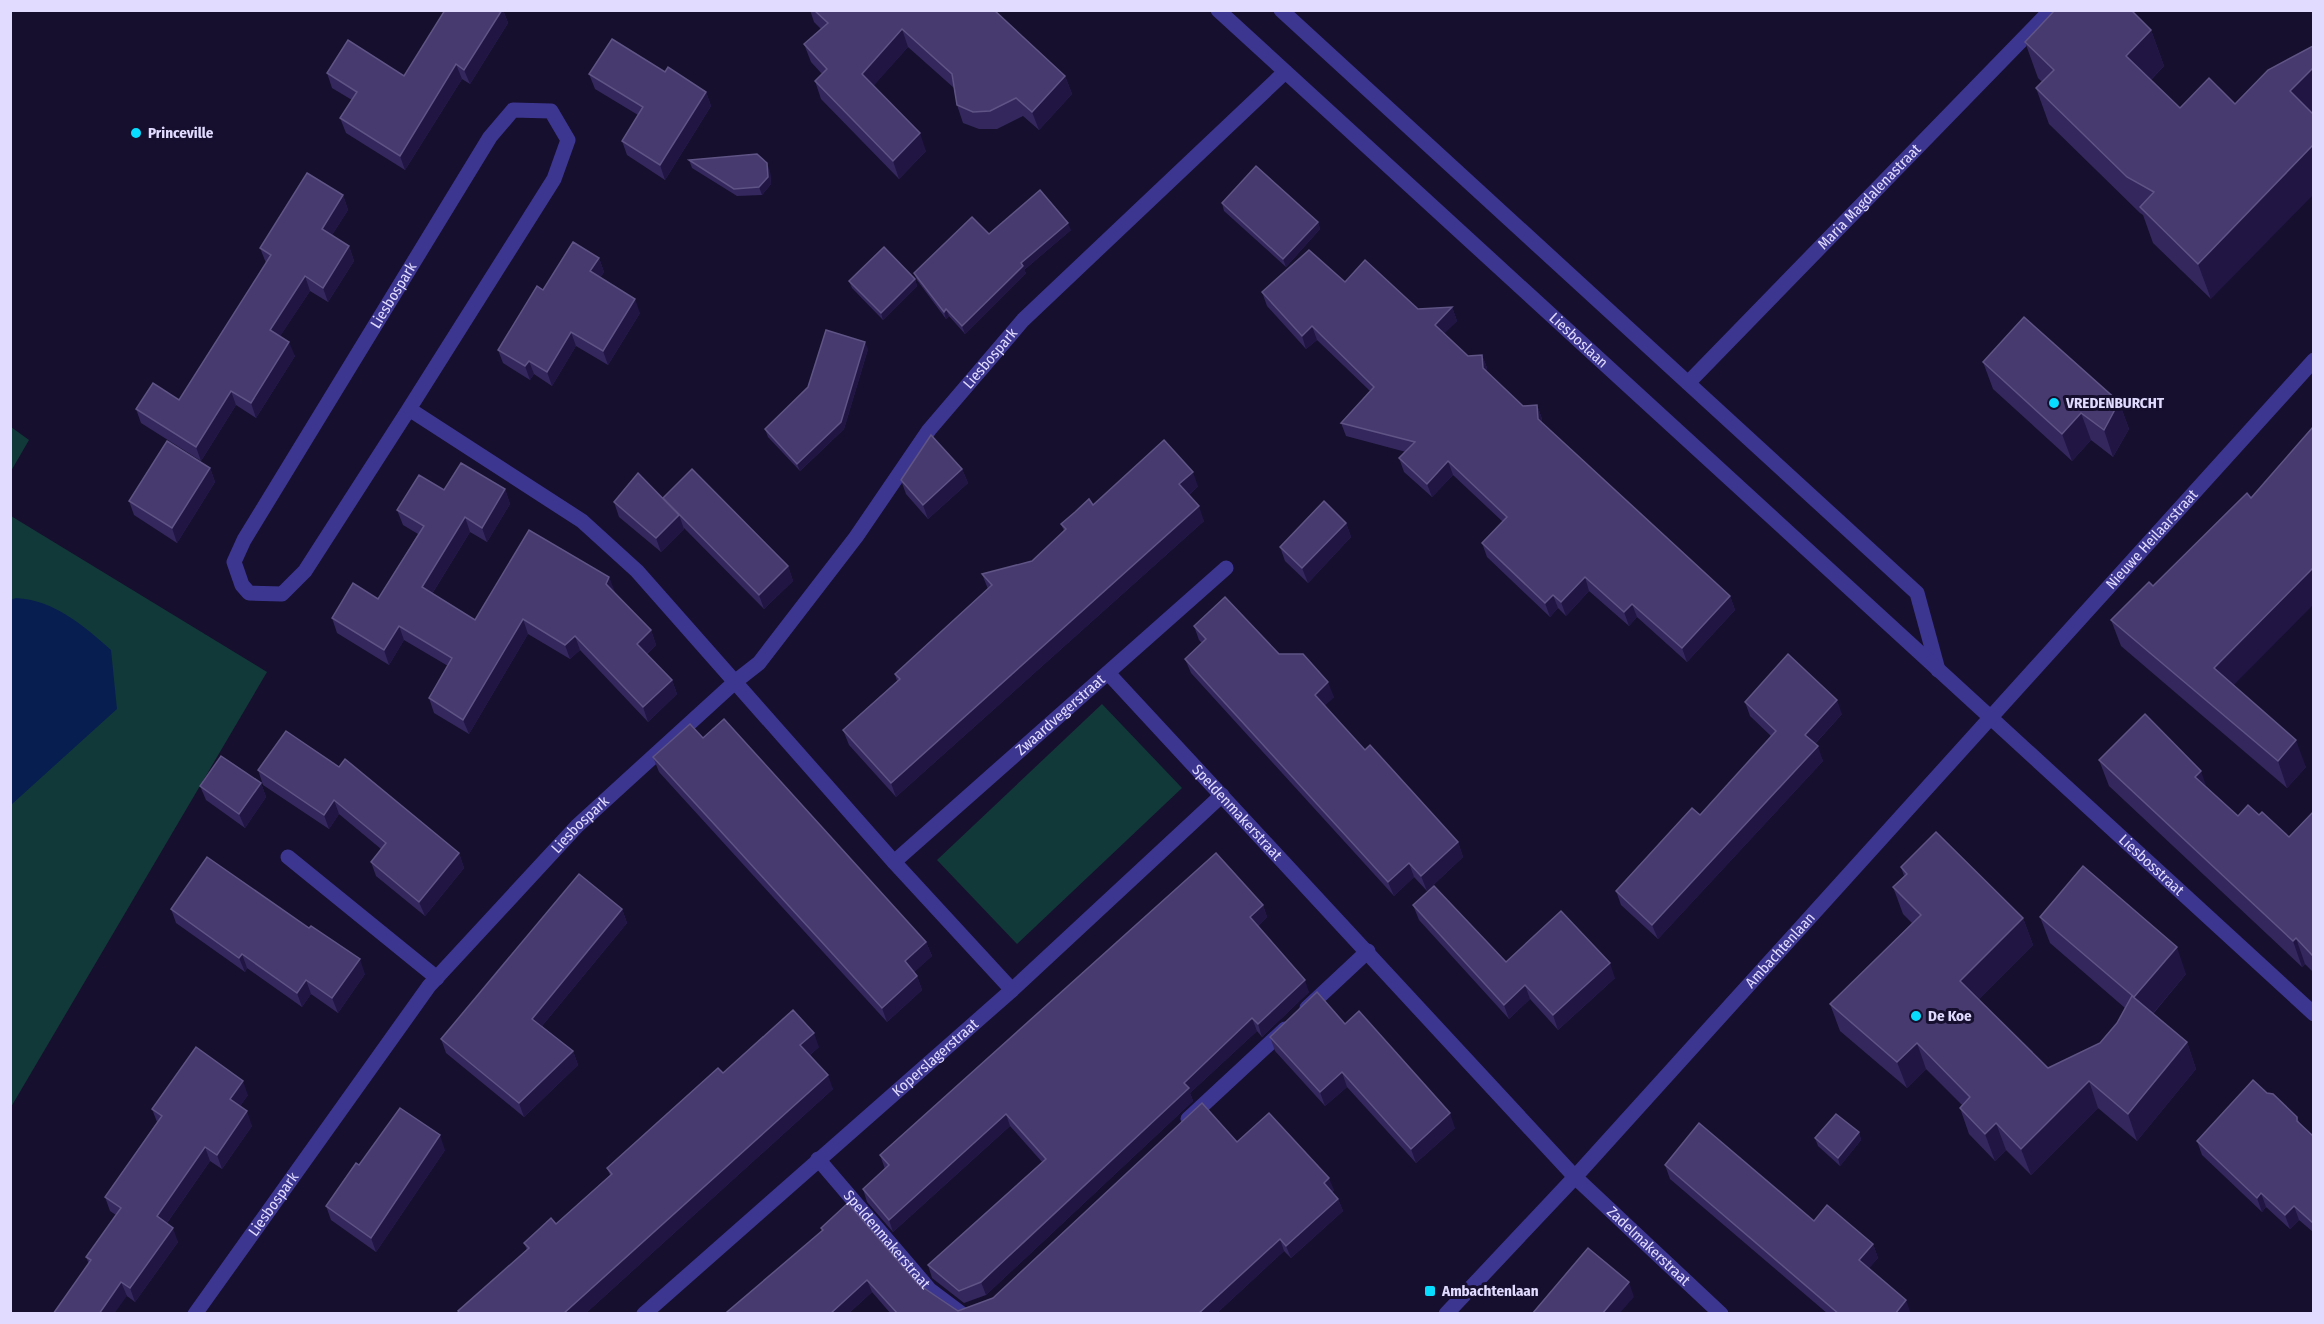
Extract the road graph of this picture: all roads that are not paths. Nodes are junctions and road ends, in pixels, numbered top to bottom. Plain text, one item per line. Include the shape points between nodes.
1 (1218, 10) edge
2 (1281, 10) edge
3 (2051, 10) edge
4 (1285, 72) junction
5 (2312, 365) edge
6 (1688, 383) junction
7 (409, 409) junction
8 (1226, 568) dead end
9 (1938, 670) junction
10 (1108, 673) junction
11 (736, 681) junction
12 (1990, 717) junction
13 (1222, 795) junction
14 (288, 857) dead end
15 (894, 862) junction
16 (1368, 951) junction
17 (436, 978) junction
18 (1012, 990) junction
19 (2313, 1014) edge
20 (1180, 1126) edge
21 (818, 1159) junction
22 (1575, 1176) junction
23 (965, 1312) edge
24 (195, 1314) edge
25 (644, 1314) edge
26 (1446, 1314) edge
27 (1721, 1314) edge

1 - 4 street, Liesboslaan
2 - 6 street
3 - 6 street, Maria Magdalenastraat
4 - 9 street, Liesboslaan
4 - 11 street, Liesbospark via 1023,320 929,430 856,537 759,663
5 - 12 street, Nieuwe Heilaarstraat
6 - 9 street via 1917,593
7 - 7 street, Liesbospark via 554,179 568,140 551,111 513,110 490,136 244,540 234,562 249,593 282,594 305,571
7 - 11 street via 582,521 637,571
8 - 10 street, Zwaardvegerstraat
9 - 12 street, Liesboslaan
10 - 13 street, Speldenmakerstraat
10 - 15 street, Zwaardvegerstraat
11 - 15 street
11 - 17 street, Liesbospark via 577,826
12 - 19 street, Liesbosstraat
12 - 22 street, Ambachtenlaan
13 - 16 street, Speldenmakerstraat
13 - 18 street, Koperslagerstraat
14 - 17 street
15 - 18 street
16 - 20 street
16 - 22 street, Speldenmakerstraat
17 - 24 street, Liesbospark
18 - 21 street, Koperslagerstraat
21 - 23 street, Speldenmakerstraat via 930,1290
21 - 25 street, Koperslagerstraat
22 - 26 street, Ambachtenlaan
22 - 27 street, Zadelmakerstraat

